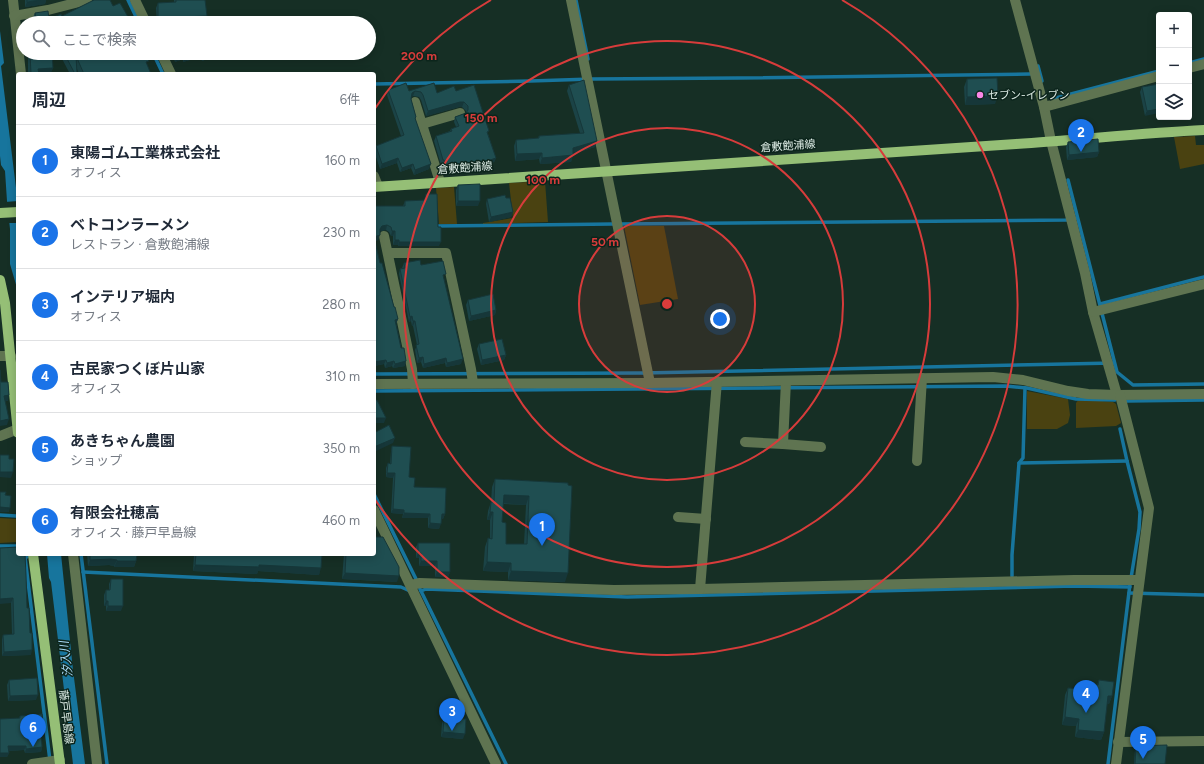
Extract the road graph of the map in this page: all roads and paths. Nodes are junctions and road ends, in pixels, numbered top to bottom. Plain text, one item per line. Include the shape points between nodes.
1 (13, 0) edge
2 (87, 0) edge
3 (135, 0) edge
4 (571, 0) edge
5 (1017, 0) edge
6 (14, 16) junction
7 (143, 16) edge
8 (16, 33) edge
9 (19, 60) edge
10 (164, 60) edge
11 (1204, 64) edge
12 (1192, 67) edge
13 (21, 72) edge
14 (170, 72) edge
15 (1156, 77) edge
16 (415, 102) dead end
17 (1048, 106) junction
18 (460, 113) dead end
19 (422, 124) junction
20 (1204, 130) edge
21 (1051, 142) junction
22 (606, 171) junction
23 (440, 182) junction
24 (376, 187) edge
25 (16, 212) edge
26 (0, 213) edge
27 (384, 236) dead end
28 (388, 253) junction
29 (0, 280) edge
30 (1204, 284) edge
31 (1098, 311) junction
32 (0, 356) edge
33 (11, 356) junction
34 (412, 376) junction
35 (648, 376) junction
36 (472, 377) junction
37 (922, 383) junction
38 (376, 384) edge
39 (786, 385) junction
40 (716, 387) junction
41 (1204, 394) edge
42 (1119, 395) junction
43 (16, 408) edge
44 (16, 430) edge
45 (0, 436) edge
46 (745, 442) dead end
47 (783, 444) junction
48 (821, 447) dead end
49 (917, 461) dead end
50 (376, 514) edge
51 (678, 517) dead end
52 (706, 518) junction
53 (33, 556) edge
54 (73, 556) edge
55 (1135, 586) junction
56 (415, 588) junction
57 (700, 589) junction
58 (1204, 741) edge
59 (1118, 742) junction
60 (55, 762) edge
61 (32, 764) edge
62 (97, 764) edge
63 (496, 764) edge
64 (1116, 764) edge

1 - 6 street
2 - 6 street
3 - 7 street
4 - 22 street
5 - 17 street
6 - 8 street
9 - 13 street
10 - 14 street
11 - 12 street
15 - 17 street
16 - 19 street
17 - 21 street
18 - 19 street
19 - 23 street
20 - 21 main road, 倉敷飽浦線
21 - 22 main road, 倉敷飽浦線
21 - 31 street
22 - 23 main road, 倉敷飽浦線
22 - 35 street
23 - 24 main road, 倉敷飽浦線
25 - 26 main road
27 - 28 street
28 - 34 street
28 - 36 street via 446,252
29 - 33 main road via 6,303
30 - 31 street
31 - 42 street via 1108,363
32 - 33 street
33 - 43 main road
34 - 36 street
34 - 38 street
35 - 36 street
35 - 40 street
37 - 39 street
37 - 42 street via 993,377 1088,394
37 - 49 street
39 - 40 street
39 - 47 street
40 - 52 street
41 - 42 street
42 - 55 street via 1149,508
44 - 45 street
46 - 47 street
47 - 48 street
50 - 56 street
51 - 52 street
52 - 57 street
53 - 60 main road, 藤戸早島線
54 - 62 street
55 - 57 street via 1074,580
55 - 59 street
56 - 57 street
56 - 63 street
58 - 59 street
59 - 64 street
60 - 61 street

